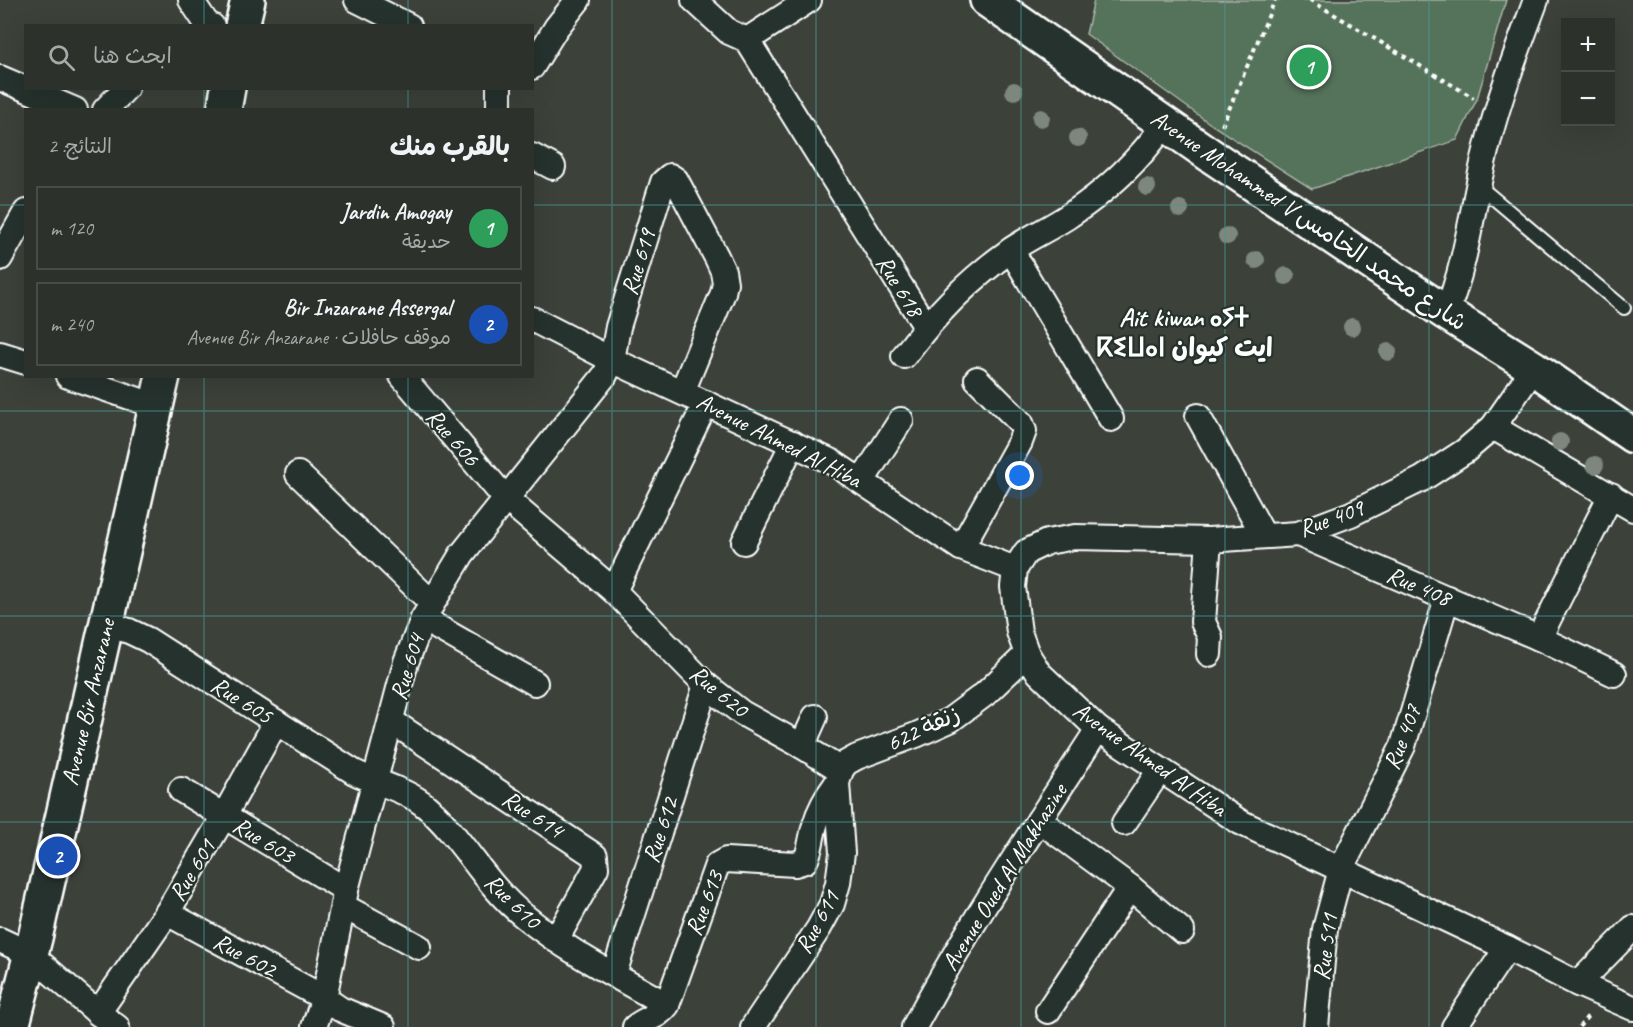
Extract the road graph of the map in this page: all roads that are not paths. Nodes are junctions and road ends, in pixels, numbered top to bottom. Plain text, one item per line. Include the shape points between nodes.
1 (191, 0) edge
2 (248, 0) edge
3 (357, 0) edge
4 (578, 0) edge
5 (694, 0) edge
6 (809, 0) edge
7 (987, 0) edge
8 (1536, 0) edge
9 (206, 24) edge
10 (242, 24) edge
11 (405, 24) edge
12 (747, 40) junction
13 (534, 64) edge
14 (0, 78) edge
15 (24, 88) edge
16 (28, 90) edge
17 (124, 90) edge
18 (228, 90) edge
19 (499, 90) edge
20 (70, 108) edge
21 (107, 108) edge
22 (224, 108) edge
23 (500, 108) edge
24 (1165, 124) junction
25 (1479, 186) junction
26 (24, 216) edge
27 (1011, 250) junction
28 (0, 258) edge
29 (1624, 308) dead end
30 (1446, 313) junction
31 (534, 320) edge
32 (926, 327) junction
33 (0, 354) edge
34 (904, 356) dead end
35 (612, 360) junction
36 (24, 361) edge
37 (1534, 368) junction
38 (80, 378) edge
39 (404, 378) edge
40 (978, 379) dead end
41 (160, 391) edge
42 (682, 392) junction
43 (706, 403) junction
44 (1198, 416) dead end
45 (1111, 419) dead end
46 (901, 420) dead end
47 (1493, 427) junction
48 (1633, 436) edge
49 (793, 443) junction
50 (298, 474) dead end
51 (862, 480) junction
52 (1611, 495) junction
53 (505, 498) junction
54 (1633, 509) edge
55 (1298, 534) junction
56 (1264, 536) junction
57 (1209, 540) junction
58 (744, 542) dead end
59 (961, 548) junction
60 (1015, 569) junction
61 (614, 591) junction
62 (1447, 598) junction
63 (427, 611) junction
64 (106, 624) junction
65 (1539, 638) junction
66 (1027, 654) junction
67 (1209, 654) dead end
68 (1614, 674) dead end
69 (535, 683) dead end
70 (706, 685) junction
71 (815, 717) dead end
72 (391, 721) junction
73 (276, 722) junction
74 (1098, 729) junction
75 (802, 746) junction
76 (1160, 770) junction
77 (839, 777) junction
78 (374, 782) junction
79 (181, 790) dead end
80 (224, 816) junction
81 (1039, 820) junction
82 (1124, 823) dead end
83 (1341, 869) junction
84 (1130, 887) junction
85 (345, 898) junction
86 (167, 913) junction
87 (1633, 928) edge
88 (1182, 931) dead end
89 (0, 940) edge
90 (556, 940) junction
91 (419, 946) dead end
92 (1507, 948) junction
93 (30, 954) junction
94 (614, 974) junction
95 (1578, 984) junction
96 (324, 998) junction
97 (667, 1005) junction
98 (1633, 1008) edge
99 (1048, 1011) dead end
100 (107, 1020) edge
101 (12, 1027) edge
102 (314, 1027) edge
103 (383, 1027) edge
104 (635, 1027) edge
105 (753, 1027) edge
106 (914, 1027) edge
107 (1316, 1027) edge
108 (1454, 1027) edge

1 - 9 street
2 - 10 main road
3 - 11 street
4 - 13 street
5 - 12 street via 729,32
6 - 12 street
7 - 24 main road, Avenue Mohammed V شارع محمد الخامس
8 - 25 street via 1488,140
12 - 32 street, Rue 618
14 - 15 street
16 - 20 street
17 - 21 street
18 - 22 main road
19 - 23 street
24 - 27 street, Rue 618 via 1148,147 1103,191 1070,216
24 - 30 main road, Avenue Mohammed V شارع محمد الخامس
25 - 29 lane
25 - 30 street
26 - 28 street
27 - 32 street, Rue 618
27 - 45 street
30 - 37 main road, Avenue Mohammed V شارع محمد الخامس
31 - 35 street, Avenue Ahmed Al Hiba
32 - 34 street
33 - 36 street
35 - 42 street, Avenue Ahmed Al Hiba
35 - 42 street, Rue 619 via 618,327 663,182 670,176 676,180 717,258 725,283
35 - 53 street, Rue 604 via 596,389
37 - 47 street, Rue 409
37 - 48 main road, Avenue Mohammed V شارع محمد الخامس
38 - 41 street
39 - 53 street, Rue 606
40 - 59 street via 1021,423 1024,431
41 - 64 main road, Avenue Bir Anzarane
42 - 43 street, Avenue Ahmed Al Hiba
43 - 49 street, Avenue Ahmed Al Hiba
43 - 61 street
44 - 56 street
46 - 51 street
47 - 52 street
47 - 55 street, Rue 409 via 1465,451 1422,478 1351,514
49 - 51 street, Avenue Ahmed Al Hiba
49 - 58 street
50 - 63 street
51 - 59 street, Avenue Ahmed Al Hiba
52 - 54 street
52 - 65 street
53 - 61 street, Rue 620
53 - 63 street, Rue 604 via 462,554
55 - 56 street, Rue 409
55 - 62 street, Rue 408
56 - 57 street, Rue 409
57 - 60 street, Rue 409 via 1075,537 1047,542 1026,552
57 - 67 street via 1203,622 1210,637
59 - 60 street, Avenue Ahmed Al Hiba
60 - 66 street, Avenue Ahmed Al Hiba via 1013,587 1019,632
61 - 70 street, Rue 620
62 - 65 street, Rue 408
62 - 83 street, Rue 407 via 1403,746
63 - 69 street
63 - 72 street, Rue 604 via 406,662
64 - 73 street, Rue 605 via 148,640
64 - 93 main road, Avenue Bir Anzarane
65 - 68 street, Rue 408
66 - 74 street, Avenue Ahmed Al Hiba via 1039,673
66 - 77 street, زنقة 622 via 986,694 950,720 857,757 846,763
70 - 75 street, Rue 620 via 742,713
70 - 94 street, Rue 612
71 - 75 street
72 - 78 street, Rue 604
72 - 90 street, Rue 614 via 595,856 596,868
73 - 78 street, Rue 605
73 - 80 street, Rue 601
74 - 76 street, Avenue Ahmed Al Hiba
74 - 81 street, Avenue Oued Al Makhazine
75 - 77 street, Rue 620
76 - 82 street
76 - 83 street, Avenue Ahmed Al Hiba via 1240,822
77 - 97 street, Rue 613 via 815,823 805,861 795,864 726,860 717,865
77 - 105 street, Rue 611 via 842,853 832,904
78 - 85 street, Rue 604
78 - 90 street, Rue 610 via 425,806 454,835 493,886 522,915
79 - 80 street, Rue 603
80 - 85 street, Rue 603
80 - 86 street, Rue 601
81 - 84 street
81 - 106 street, Avenue Oued Al Makhazine
83 - 92 street, Avenue Ahmed Al Hiba
83 - 107 street, Rue 511 via 1325,929
84 - 88 street
84 - 99 street
85 - 91 street, Rue 603
85 - 96 street, Rue 604
86 - 96 street, Rue 602
86 - 100 street, Rue 601
87 - 95 street
89 - 93 street
90 - 94 street, Rue 610
92 - 95 street, Avenue Ahmed Al Hiba
92 - 108 street
93 - 100 street
93 - 101 main road, Avenue Bir Anzarane
94 - 97 street, Rue 610
95 - 98 street, Avenue Ahmed Al Hiba
96 - 102 street, Rue 604
96 - 103 street, Rue 602
97 - 104 street

